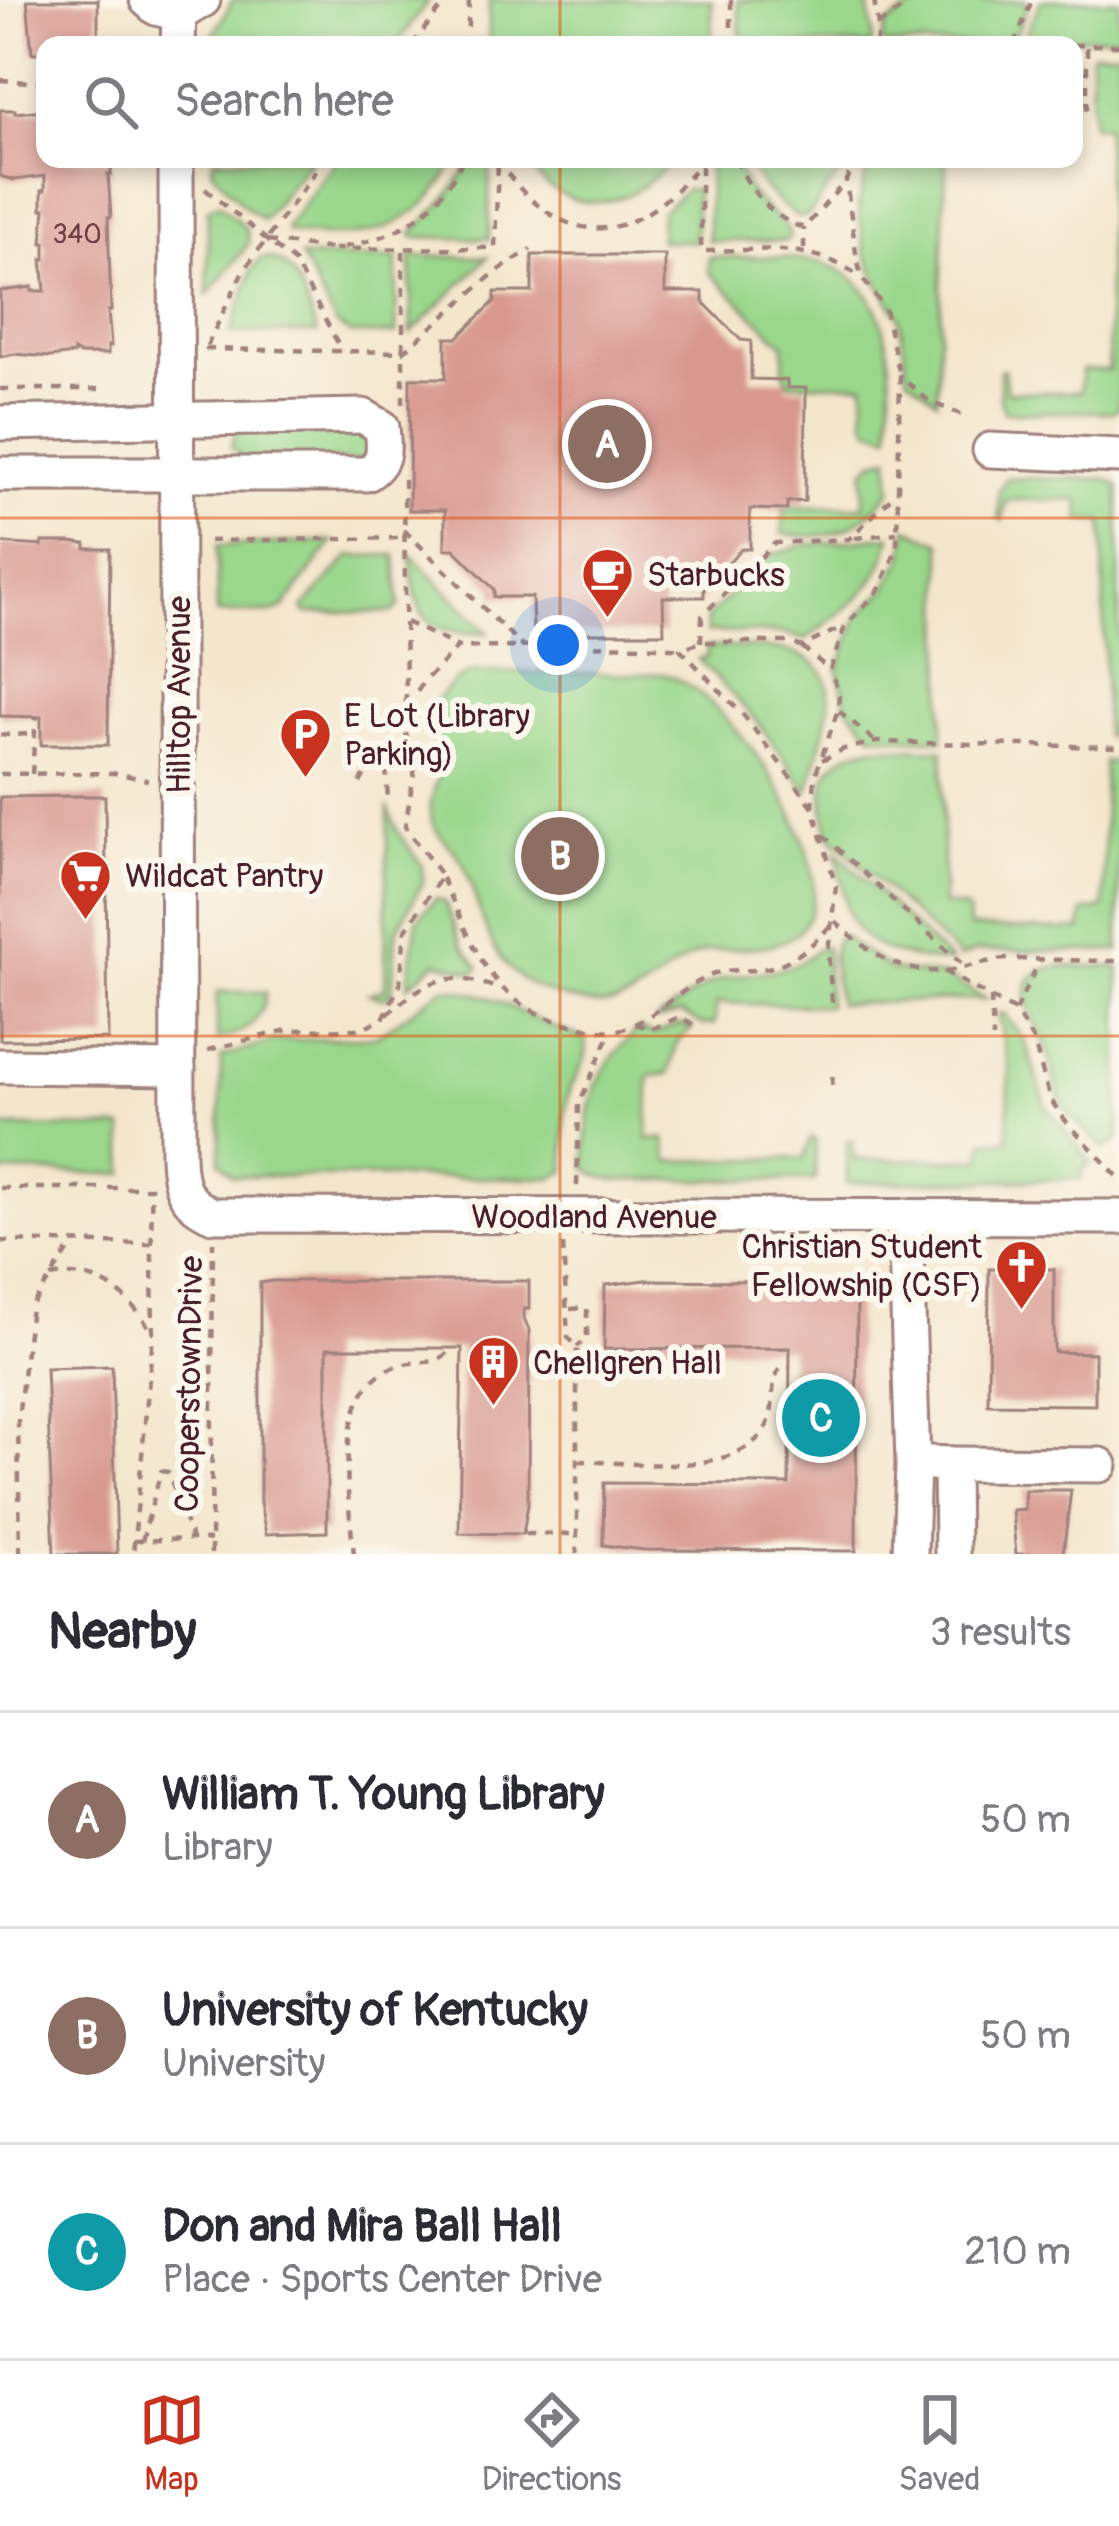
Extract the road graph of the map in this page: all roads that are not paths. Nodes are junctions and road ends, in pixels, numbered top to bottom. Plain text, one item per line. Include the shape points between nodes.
1 (147, 0) edge
2 (187, 20) edge
3 (176, 168) edge
4 (176, 420) junction
5 (0, 423) edge
6 (1119, 437) edge
7 (1119, 456) edge
8 (0, 474) edge
9 (177, 475) junction
10 (0, 1066) edge
11 (178, 1068) junction
12 (213, 1215) joint
13 (905, 1216) junction
14 (1119, 1217) edge
15 (913, 1463) junction
16 (951, 1464) junction
17 (1100, 1466) dead end
18 (910, 1554) edge
19 (952, 1554) edge

1 - 2 street
3 - 4 street, Hilltop Avenue
4 - 5 street
4 - 9 street, Hilltop Avenue
4 - 9 street via 363,416 382,427 384,455 367,475
6 - 7 street via 982,434
8 - 9 street
9 - 11 street, Hilltop Avenue
10 - 11 street
11 - 12 street, Hilltop Avenue via 179,1181 191,1204
12 - 13 street, Woodland Avenue
13 - 14 street, Woodland Avenue
13 - 15 street
15 - 16 street
15 - 18 street
16 - 17 street
16 - 19 street

